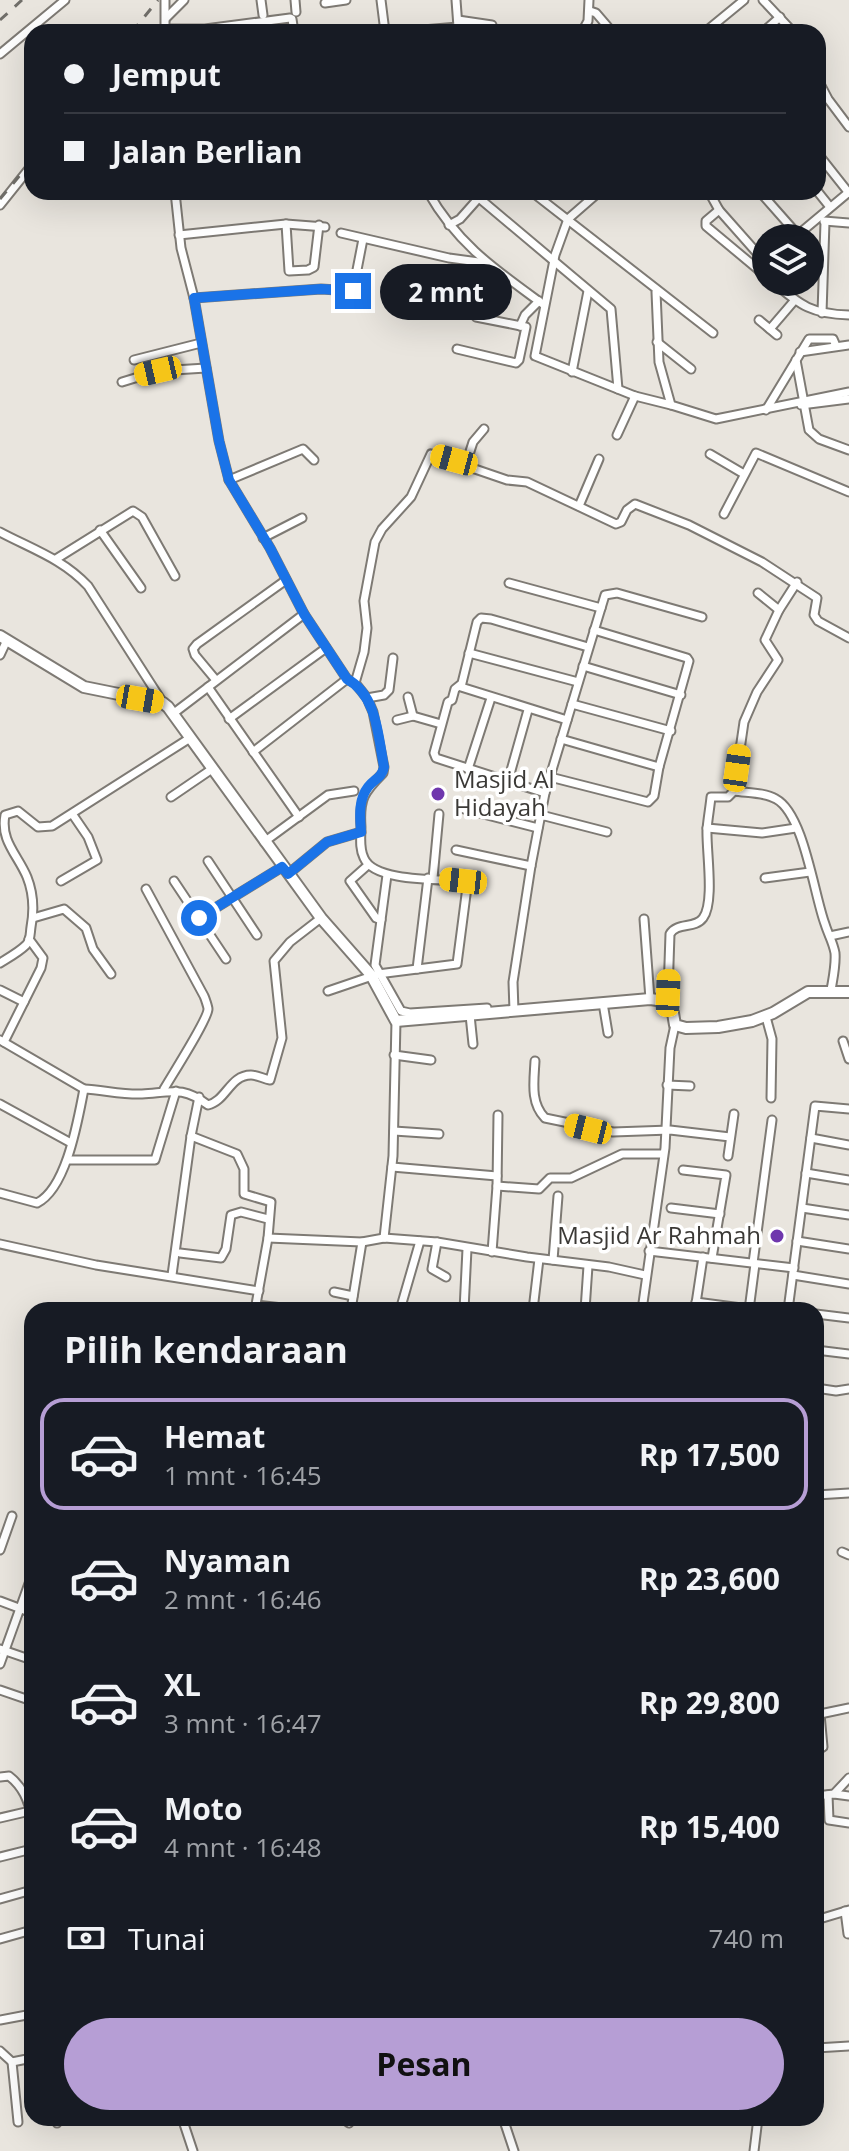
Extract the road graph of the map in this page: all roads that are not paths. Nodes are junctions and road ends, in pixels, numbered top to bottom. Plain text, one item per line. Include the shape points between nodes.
1 (65, 0) edge
2 (165, 0) edge
3 (184, 0) edge
4 (261, 0) edge
5 (295, 0) edge
6 (346, 0) edge
7 (381, 0) edge
8 (456, 0) edge
9 (589, 0) edge
10 (744, 0) edge
11 (763, 0) edge
12 (325, 3) dead end
13 (590, 11) junction
14 (296, 12) dead end
15 (263, 15) dead end
16 (780, 17) junction
17 (166, 18) junction
18 (36, 24) edge
19 (166, 24) edge
20 (244, 24) edge
21 (293, 24) edge
22 (384, 24) edge
23 (460, 24) edge
24 (585, 24) edge
25 (605, 24) edge
26 (715, 24) edge
27 (772, 24) edge
28 (786, 24) edge
29 (24, 34) edge
30 (0, 54) edge
31 (826, 95) edge
32 (849, 127) edge
33 (826, 164) edge
34 (24, 175) edge
35 (849, 192) edge
36 (176, 200) edge
37 (433, 200) edge
38 (477, 200) edge
39 (486, 200) edge
40 (543, 200) edge
41 (590, 200) edge
42 (713, 200) edge
43 (767, 200) edge
44 (824, 200) edge
45 (0, 205) edge
46 (830, 207) junction
47 (719, 210) junction
48 (568, 219) junction
49 (823, 219) junction
50 (849, 223) edge
51 (286, 224) junction
52 (786, 224) edge
53 (815, 224) edge
54 (449, 225) junction
55 (341, 233) dead end
56 (179, 235) junction
57 (363, 239) junction
58 (752, 247) edge
59 (488, 263) junction
60 (553, 263) junction
61 (752, 264) edge
62 (356, 275) dead end
63 (588, 291) junction
64 (656, 292) junction
65 (788, 296) edge
66 (194, 298) junction
67 (368, 298) dead end
68 (794, 301) junction
69 (542, 303) junction
70 (822, 313) junction
71 (849, 315) edge
72 (476, 317) dead end
73 (759, 320) dead end
74 (520, 326) junction
75 (713, 333) dead end
76 (657, 342) junction
77 (201, 343) junction
78 (849, 345) edge
79 (457, 349) dead end
80 (798, 356) junction
81 (134, 360) dead end
82 (206, 368) junction
83 (691, 369) dead end
84 (572, 372) junction
85 (122, 382) dead end
86 (618, 389) junction
87 (849, 392) edge
88 (635, 396) junction
89 (849, 399) edge
90 (801, 403) junction
91 (671, 405) junction
92 (766, 410) junction
93 (484, 429) dead end
94 (617, 435) dead end
95 (848, 448) edge
96 (710, 454) dead end
97 (599, 459) dead end
98 (314, 460) dead end
99 (465, 467) junction
100 (744, 474) junction
101 (229, 480) junction
102 (849, 492) edge
103 (579, 506) junction
104 (724, 514) dead end
105 (302, 518) dead end
106 (100, 530) junction
107 (0, 532) edge
108 (263, 538) junction
109 (56, 559) junction
110 (175, 576) dead end
111 (286, 580) junction
112 (797, 582) junction
113 (509, 583) dead end
114 (141, 588) dead end
115 (758, 593) dead end
116 (601, 608) junction
117 (779, 610) junction
118 (304, 614) junction
119 (702, 617) dead end
120 (594, 630) junction
121 (3, 638) edge
122 (849, 638) edge
123 (588, 647) junction
124 (326, 648) junction
125 (469, 653) junction
126 (0, 655) edge
127 (393, 658) dead end
128 (583, 666) junction
129 (215, 679) junction
130 (347, 679) junction
131 (578, 682) junction
132 (355, 683) junction
133 (460, 685) junction
134 (208, 687) junction
135 (681, 695) junction
136 (408, 697) dead end
137 (367, 698) junction
138 (491, 698) junction
139 (163, 703) junction
140 (572, 704) junction
141 (528, 710) junction
142 (174, 713) junction
143 (413, 716) junction
144 (229, 719) junction
145 (397, 720) dead end
146 (567, 720) junction
147 (441, 724) junction
148 (671, 731) junction
149 (190, 738) junction
150 (561, 739) junction
151 (253, 752) junction
152 (659, 767) junction
153 (212, 769) junction
154 (468, 769) junction
155 (550, 777) junction
156 (508, 781) junction
157 (354, 791) dead end
158 (734, 791) junction
159 (545, 793) junction
160 (171, 797) dead end
161 (464, 809) dead end
162 (439, 814) dead end
163 (73, 815) junction
164 (541, 815) junction
165 (299, 817) junction
166 (538, 828) junction
167 (707, 828) junction
168 (796, 828) junction
169 (361, 832) junction
170 (607, 832) dead end
171 (264, 842) junction
172 (456, 850) dead end
173 (208, 861) dead end
174 (368, 865) junction
175 (531, 866) junction
176 (285, 870) junction
177 (810, 872) junction
178 (387, 875) junction
179 (430, 878) junction
180 (765, 878) dead end
181 (61, 881) dead end
182 (174, 881) dead end
183 (146, 889) dead end
184 (232, 896) junction
185 (33, 918) junction
186 (199, 918) junction
187 (321, 918) junction
188 (644, 919) dead end
189 (381, 920) junction
190 (849, 932) edge
191 (257, 935) dead end
192 (830, 936) junction
193 (29, 939) junction
194 (226, 959) dead end
195 (0, 963) edge
196 (417, 969) junction
197 (111, 974) dead end
198 (374, 974) junction
199 (0, 990) edge
200 (831, 990) junction
201 (328, 991) dead end
202 (849, 992) edge
203 (650, 999) junction
204 (665, 1001) junction
205 (24, 1002) junction
206 (603, 1003) junction
207 (514, 1006) junction
208 (487, 1008) dead end
209 (470, 1015) junction
210 (766, 1017) junction
211 (396, 1021) junction
212 (675, 1025) junction
213 (608, 1033) dead end
214 (2, 1041) edge
215 (843, 1041) dead end
216 (473, 1044) dead end
217 (394, 1055) junction
218 (849, 1059) edge
219 (431, 1060) dead end
220 (535, 1061) dead end
221 (667, 1085) junction
222 (690, 1086) dead end
223 (84, 1089) junction
224 (164, 1089) junction
225 (176, 1091) junction
226 (199, 1097) junction
227 (771, 1098) dead end
228 (0, 1104) edge
229 (849, 1109) edge
230 (734, 1114) dead end
231 (498, 1115) dead end
232 (772, 1120) dead end
233 (665, 1130) junction
234 (394, 1131) junction
235 (439, 1134) dead end
236 (191, 1136) junction
237 (730, 1137) junction
238 (811, 1138) junction
239 (71, 1143) junction
240 (849, 1145) edge
241 (663, 1154) junction
242 (728, 1156) dead end
243 (68, 1160) junction
244 (392, 1167) junction
245 (683, 1170) dead end
246 (806, 1173) junction
247 (497, 1176) junction
248 (849, 1180) edge
249 (497, 1186) junction
250 (0, 1193) edge
251 (558, 1196) dead end
252 (671, 1208) dead end
253 (802, 1208) junction
254 (720, 1214) junction
255 (849, 1215) edge
256 (268, 1219) junction
257 (268, 1238) junction
258 (384, 1238) junction
259 (420, 1241) junction
260 (797, 1241) junction
261 (362, 1242) junction
262 (437, 1242) junction
263 (0, 1244) edge
264 (467, 1249) junction
265 (849, 1249) edge
266 (649, 1251) junction
267 (492, 1252) junction
268 (180, 1253) dead end
269 (708, 1258) junction
270 (539, 1259) junction
271 (553, 1260) junction
272 (754, 1264) junction
273 (588, 1266) junction
274 (793, 1271) junction
275 (172, 1275) junction
276 (645, 1275) junction
277 (446, 1277) dead end
278 (849, 1284) edge
279 (259, 1291) junction
280 (334, 1292) dead end
281 (353, 1296) junction
282 (256, 1302) edge
283 (352, 1302) edge
284 (402, 1302) edge
285 (464, 1302) edge
286 (534, 1302) edge
287 (586, 1302) edge
288 (643, 1302) edge
289 (697, 1302) edge
290 (750, 1302) edge
291 (789, 1302) edge
292 (824, 1315) edge
293 (849, 1318) edge
294 (824, 1351) edge
295 (849, 1354) edge
296 (824, 1388) edge
297 (849, 1389) edge
298 (849, 1493) edge
299 (824, 1495) edge
300 (12, 1516) dead end
301 (0, 1550) edge
302 (24, 1595) edge
303 (0, 1601) edge
304 (19, 1608) junction
305 (24, 1610) edge
306 (2, 1650) edge
307 (24, 1657) edge
308 (0, 1664) edge
309 (0, 1690) edge
310 (24, 1698) edge
311 (849, 1708) edge
312 (824, 1713) edge
313 (0, 1777) edge
314 (849, 1778) edge
315 (24, 1793) edge
316 (824, 1795) edge
317 (831, 1795) junction
318 (849, 1796) edge
319 (24, 1815) edge
320 (0, 1818) edge
321 (849, 1823) edge
322 (24, 1851) edge
323 (0, 1857) edge
324 (24, 1892) edge
325 (0, 1899) edge
326 (847, 1910) edge
327 (824, 1918) edge
328 (24, 1932) edge
329 (848, 1934) edge
330 (0, 1939) edge
331 (24, 2016) edge
332 (0, 2020) edge
333 (849, 2046) edge
334 (824, 2048) edge
335 (0, 2051) edge
336 (24, 2060) edge
337 (12, 2062) junction
338 (18, 2122) dead end
339 (185, 2126) edge
340 (506, 2126) edge
341 (757, 2126) edge
342 (193, 2151) edge
343 (514, 2151) edge
344 (754, 2151) edge

1 - 18 street
2 - 17 street
3 - 17 street
4 - 15 street
5 - 14 street
6 - 12 street
7 - 22 street
8 - 23 street
9 - 13 street
10 - 26 street
11 - 16 street
13 - 24 street
13 - 25 street
16 - 27 street
16 - 28 street
17 - 19 street
20 - 21 street via 290,18
29 - 30 street
31 - 32 street
33 - 35 street
34 - 45 street
35 - 46 street
36 - 56 street
37 - 54 street
38 - 54 street
39 - 60 street
40 - 48 street
41 - 48 street
42 - 47 street
43 - 52 street
44 - 46 street
46 - 49 street
47 - 58 street
47 - 61 street via 706,226
48 - 60 street
48 - 64 street
49 - 50 street
49 - 53 street
49 - 70 street
51 - 51 street via 289,271 314,267 322,226
51 - 56 street
54 - 59 street
55 - 57 street
56 - 66 street
57 - 59 street
57 - 62 street
59 - 69 street
60 - 63 street
60 - 69 street
63 - 84 street
63 - 86 street via 613,315
64 - 75 street
64 - 76 street
65 - 68 street
66 - 67 street via 321,289 353,291
66 - 77 street
68 - 70 street
68 - 73 street via 774,332
69 - 74 street
69 - 84 street via 535,356
70 - 71 street
72 - 74 street
74 - 79 street via 527,329 516,363
76 - 83 street
76 - 91 street
77 - 81 street
77 - 82 street
78 - 80 street
80 - 90 street
80 - 92 street
82 - 85 street via 158,371
82 - 101 street
84 - 86 street
86 - 88 street
87 - 90 street
88 - 91 street
88 - 94 street
89 - 90 street
90 - 92 street
90 - 95 street via 812,435
91 - 92 street via 716,419
93 - 99 street via 473,442
96 - 100 street
97 - 103 street
98 - 101 street via 303,449
99 - 103 street via 527,482
99 - 132 street via 431,454 411,497 375,542 364,601 364,652
100 - 102 street via 759,453
100 - 104 street
101 - 108 street
103 - 112 street via 616,524 631,505 639,505
105 - 108 street
106 - 109 street
106 - 110 street via 138,513
106 - 114 street
107 - 109 street
108 - 111 street
109 - 139 street via 88,586
111 - 118 street
111 - 129 street via 193,649
112 - 117 street
112 - 122 street via 817,598 818,621
113 - 116 street
115 - 117 street
116 - 119 street via 605,595 617,593
116 - 120 street
117 - 158 street via 765,642 778,660 744,722
118 - 124 street
118 - 129 street
120 - 123 street
120 - 135 street via 687,658 690,665
121 - 126 street
121 - 139 street via 84,687
123 - 125 street via 486,618 477,622
123 - 128 street
124 - 130 street
124 - 144 street
125 - 131 street
125 - 133 street
127 - 137 street via 389,690
128 - 131 street
128 - 135 street
129 - 134 street
130 - 132 street
130 - 151 street
131 - 140 street
132 - 137 street
133 - 138 street
133 - 147 street
134 - 142 street
134 - 144 street
135 - 148 street
136 - 143 street
137 - 169 street via 384,767 364,793
138 - 141 street
138 - 154 street
139 - 142 street
140 - 146 street
140 - 148 street
141 - 146 street
141 - 156 street
142 - 149 street
143 - 145 street
143 - 147 street
144 - 151 street
146 - 150 street
147 - 154 street via 434,756
148 - 152 street
149 - 153 street
149 - 163 street
150 - 152 street
150 - 155 street
151 - 165 street
152 - 155 street via 648,802
153 - 160 street
153 - 171 street
154 - 156 street
155 - 159 street
156 - 159 street
157 - 165 street via 328,795
158 - 167 street via 728,797 711,797
158 - 168 street via 776,799
159 - 164 street
161 - 166 street
162 - 179 street
163 - 181 street via 97,860
163 - 185 street via 43,829 18,811 5,815 1,830 27,876
164 - 166 street
164 - 170 street
165 - 171 street
166 - 175 street
167 - 168 street via 762,833
167 - 204 street via 708,902 699,922 676,927 670,934
168 - 177 street
169 - 174 street
169 - 176 street via 327,842
171 - 176 street
172 - 175 street
173 - 184 street
174 - 178 street
174 - 189 street via 350,881
175 - 207 street
176 - 184 street
176 - 187 street
177 - 180 street
177 - 192 street
178 - 179 street
178 - 189 street
179 - 196 street
179 - 196 street via 466,884 458,962
182 - 186 street
183 - 224 street via 208,1011
184 - 186 street
184 - 191 street
185 - 193 street
185 - 197 street via 64,909 86,928
186 - 194 street
187 - 198 street
187 - 226 street via 274,961 282,1038 270,1080 241,1077 211,1105
188 - 203 street
189 - 198 street
190 - 192 street
192 - 200 street via 835,955
193 - 195 street
193 - 205 street via 43,958
196 - 198 street
198 - 201 street
198 - 208 street via 404,1013
198 - 211 street
199 - 205 street
200 - 202 street
200 - 210 street via 808,992
203 - 204 street
203 - 206 street
204 - 212 street
205 - 214 street
206 - 207 street
206 - 213 street
207 - 209 street
209 - 211 street
209 - 216 street
210 - 212 street via 718,1027
210 - 227 street via 772,1039
211 - 217 street
212 - 221 street
214 - 223 street
215 - 218 street
217 - 219 street
217 - 234 street
220 - 233 street via 534,1098 545,1118 613,1132
221 - 222 street
221 - 233 street
223 - 224 street via 140,1094
223 - 239 street
224 - 225 street
225 - 226 street
225 - 243 street via 155,1160
226 - 236 street
228 - 239 street
229 - 238 street via 815,1106
230 - 237 street
231 - 247 street
232 - 272 street
233 - 237 street
233 - 241 street
234 - 235 street
234 - 244 street
236 - 256 street via 237,1154 244,1169 244,1194 271,1201
236 - 275 street
237 - 242 street
238 - 240 street
238 - 246 street
239 - 243 street
241 - 249 street via 622,1154 571,1178 550,1178 539,1189
241 - 266 street
243 - 250 street via 40,1202
244 - 247 street
244 - 258 street
245 - 254 street via 726,1175
246 - 248 street
246 - 253 street
247 - 249 street
249 - 267 street
251 - 271 street
252 - 254 street
253 - 255 street
253 - 260 street
254 - 269 street
256 - 257 street
256 - 268 street via 241,1212 231,1215 221,1258
257 - 261 street
257 - 279 street
258 - 259 street
258 - 261 street
259 - 262 street
259 - 284 street
260 - 265 street
260 - 274 street
261 - 281 street
262 - 264 street
262 - 277 street via 432,1269
263 - 275 street
264 - 267 street
264 - 285 street
266 - 269 street
266 - 276 street
267 - 270 street
269 - 272 street
269 - 289 street
270 - 271 street
270 - 286 street
271 - 273 street
272 - 274 street
272 - 290 street
273 - 276 street
273 - 287 street
274 - 278 street
274 - 291 street
275 - 279 street
276 - 288 street
279 - 282 street
280 - 281 street
281 - 283 street
292 - 293 street
294 - 295 street
296 - 297 street
298 - 299 street
300 - 301 street
302 - 304 street
303 - 304 street
304 - 305 street
304 - 306 street
306 - 307 street
306 - 308 street
309 - 310 street
311 - 312 street
313 - 315 street via 13,1778
314 - 317 street
316 - 317 street
317 - 318 street
317 - 321 street via 829,1820
319 - 320 street
322 - 323 street
324 - 325 street
326 - 327 street
326 - 329 street
328 - 330 street
331 - 332 street
333 - 334 street
335 - 337 street
336 - 337 street
337 - 338 street
339 - 342 street
340 - 343 street
341 - 344 street

